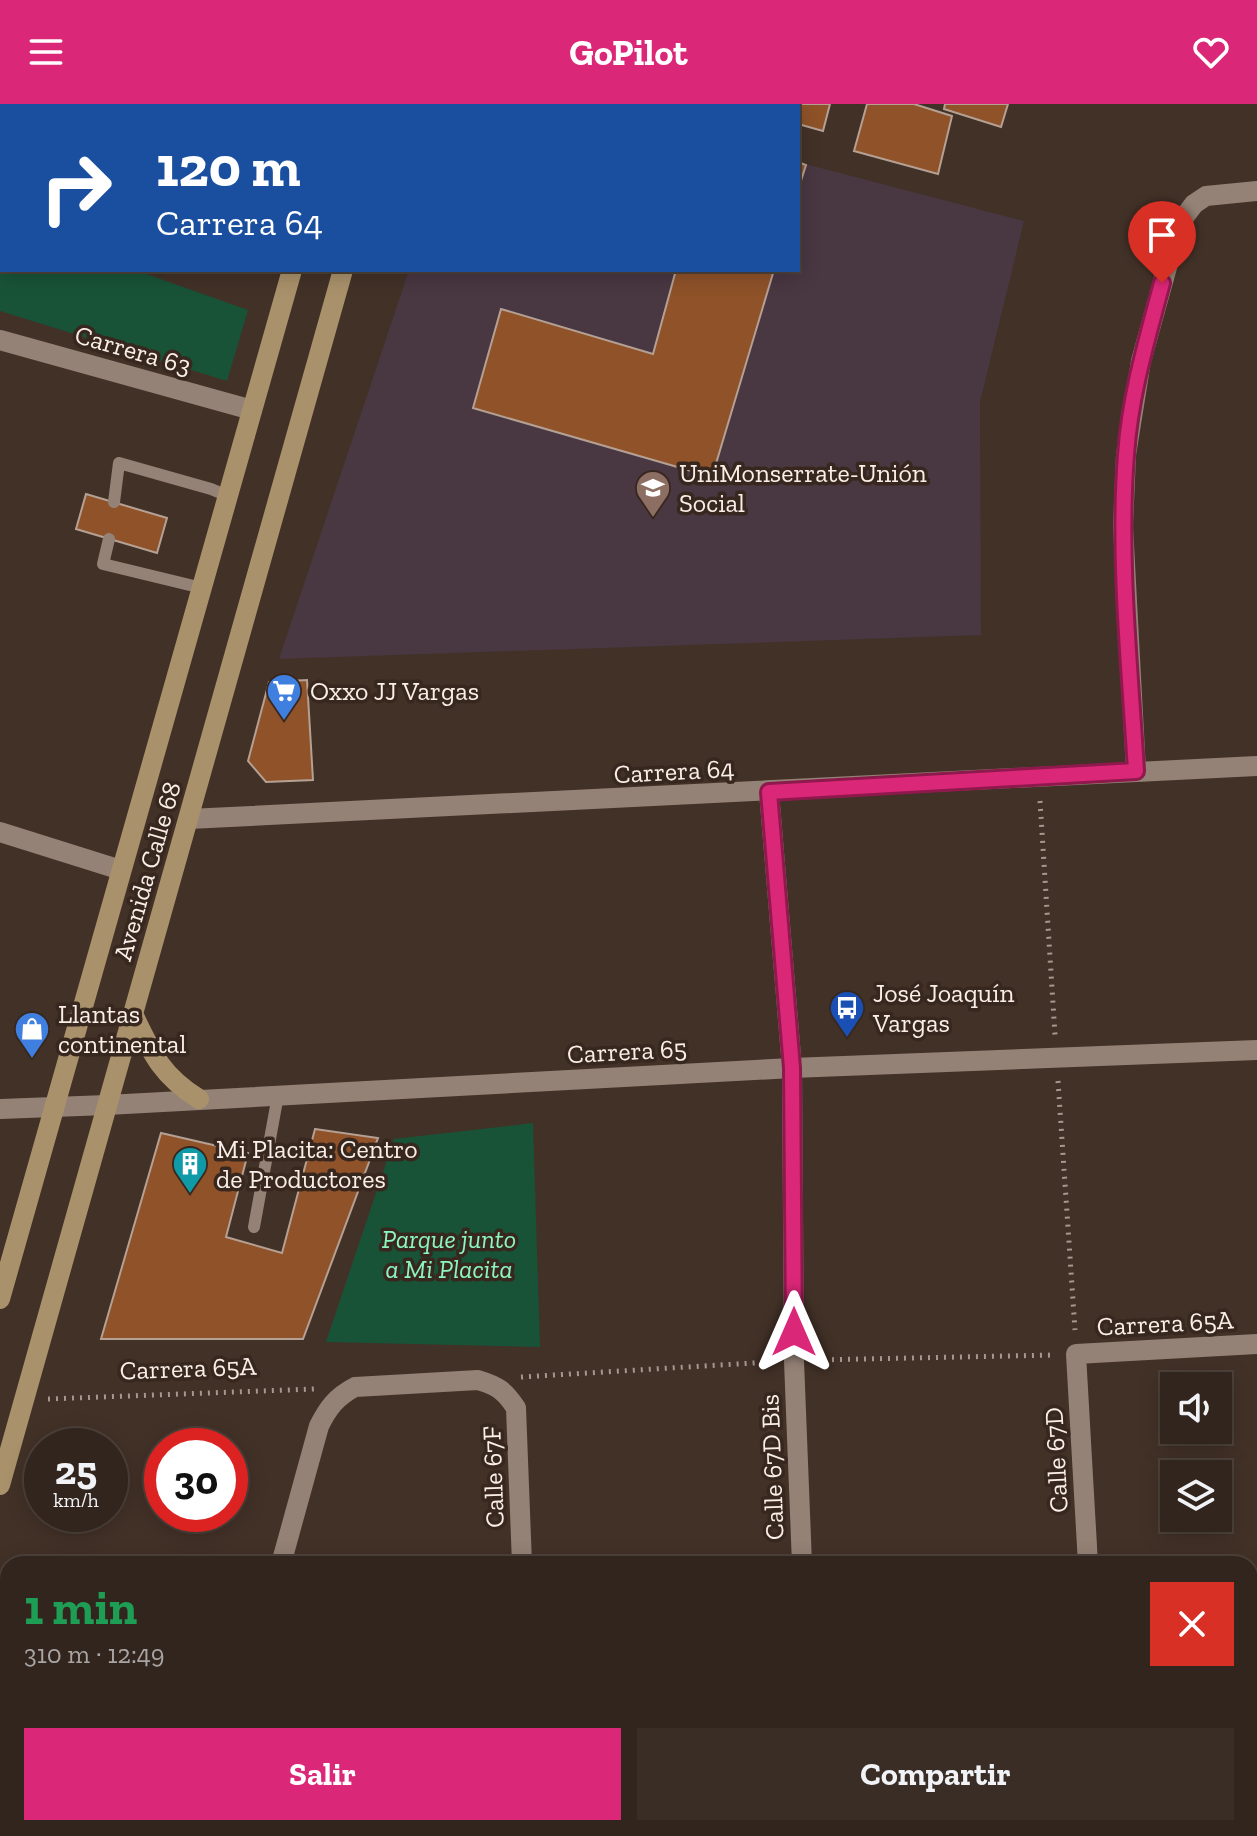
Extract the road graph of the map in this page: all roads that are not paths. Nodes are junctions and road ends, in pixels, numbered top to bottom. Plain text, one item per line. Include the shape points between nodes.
1 (1257, 191) edge
2 (291, 272) edge
3 (342, 272) edge
4 (0, 340) edge
5 (252, 410) junction
6 (228, 496) junction
7 (114, 502) dead end
8 (109, 539) dead end
9 (202, 588) junction
10 (1257, 766) edge
11 (1136, 771) junction
12 (769, 792) junction
13 (189, 819) junction
14 (0, 832) edge
15 (121, 870) junction
16 (134, 1016) junction
17 (1257, 1050) edge
18 (792, 1068) junction
19 (278, 1095) junction
20 (199, 1099) junction
21 (107, 1105) junction
22 (54, 1107) junction
23 (0, 1109) edge
24 (254, 1227) dead end
25 (0, 1299) edge
26 (1257, 1344) edge
27 (1076, 1354) joint
28 (0, 1485) edge
29 (283, 1556) edge
30 (522, 1556) edge
31 (802, 1556) edge
32 (1088, 1556) edge

1 - 11 street via 1206,196 1179,224 1141,361 1126,455 1123,526
2 - 5 main road, Avenida Calle 68
3 - 13 main road, Avenida Calle 68
4 - 5 street, Carrera 63
5 - 6 main road, Avenida Calle 68
6 - 7 lane via 119,463
6 - 9 main road, Avenida Calle 68
8 - 9 lane via 103,564
9 - 15 main road, Avenida Calle 68
10 - 11 street, Carrera 64
11 - 12 street, Carrera 64
12 - 13 street, Carrera 64
12 - 18 street, Calle 67D Bis
13 - 16 main road, Avenida Calle 68
14 - 15 street
15 - 22 main road, Avenida Calle 68
16 - 20 main road via 159,1065 175,1085
16 - 21 main road, Avenida Calle 68
17 - 18 street, Carrera 65
18 - 19 street, Carrera 65
18 - 31 street, Calle 67D Bis
19 - 20 street, Carrera 65
19 - 24 lane
20 - 21 street, Carrera 65
21 - 22 street, Carrera 65
21 - 28 main road, Avenida Calle 68
22 - 23 street, Carrera 65
22 - 25 main road, Avenida Calle 68
26 - 27 street, Carrera 65A
27 - 32 street, Calle 67D
29 - 30 street, Calle 67F via 319,1426 342,1394 355,1387 478,1380 498,1386 516,1408

